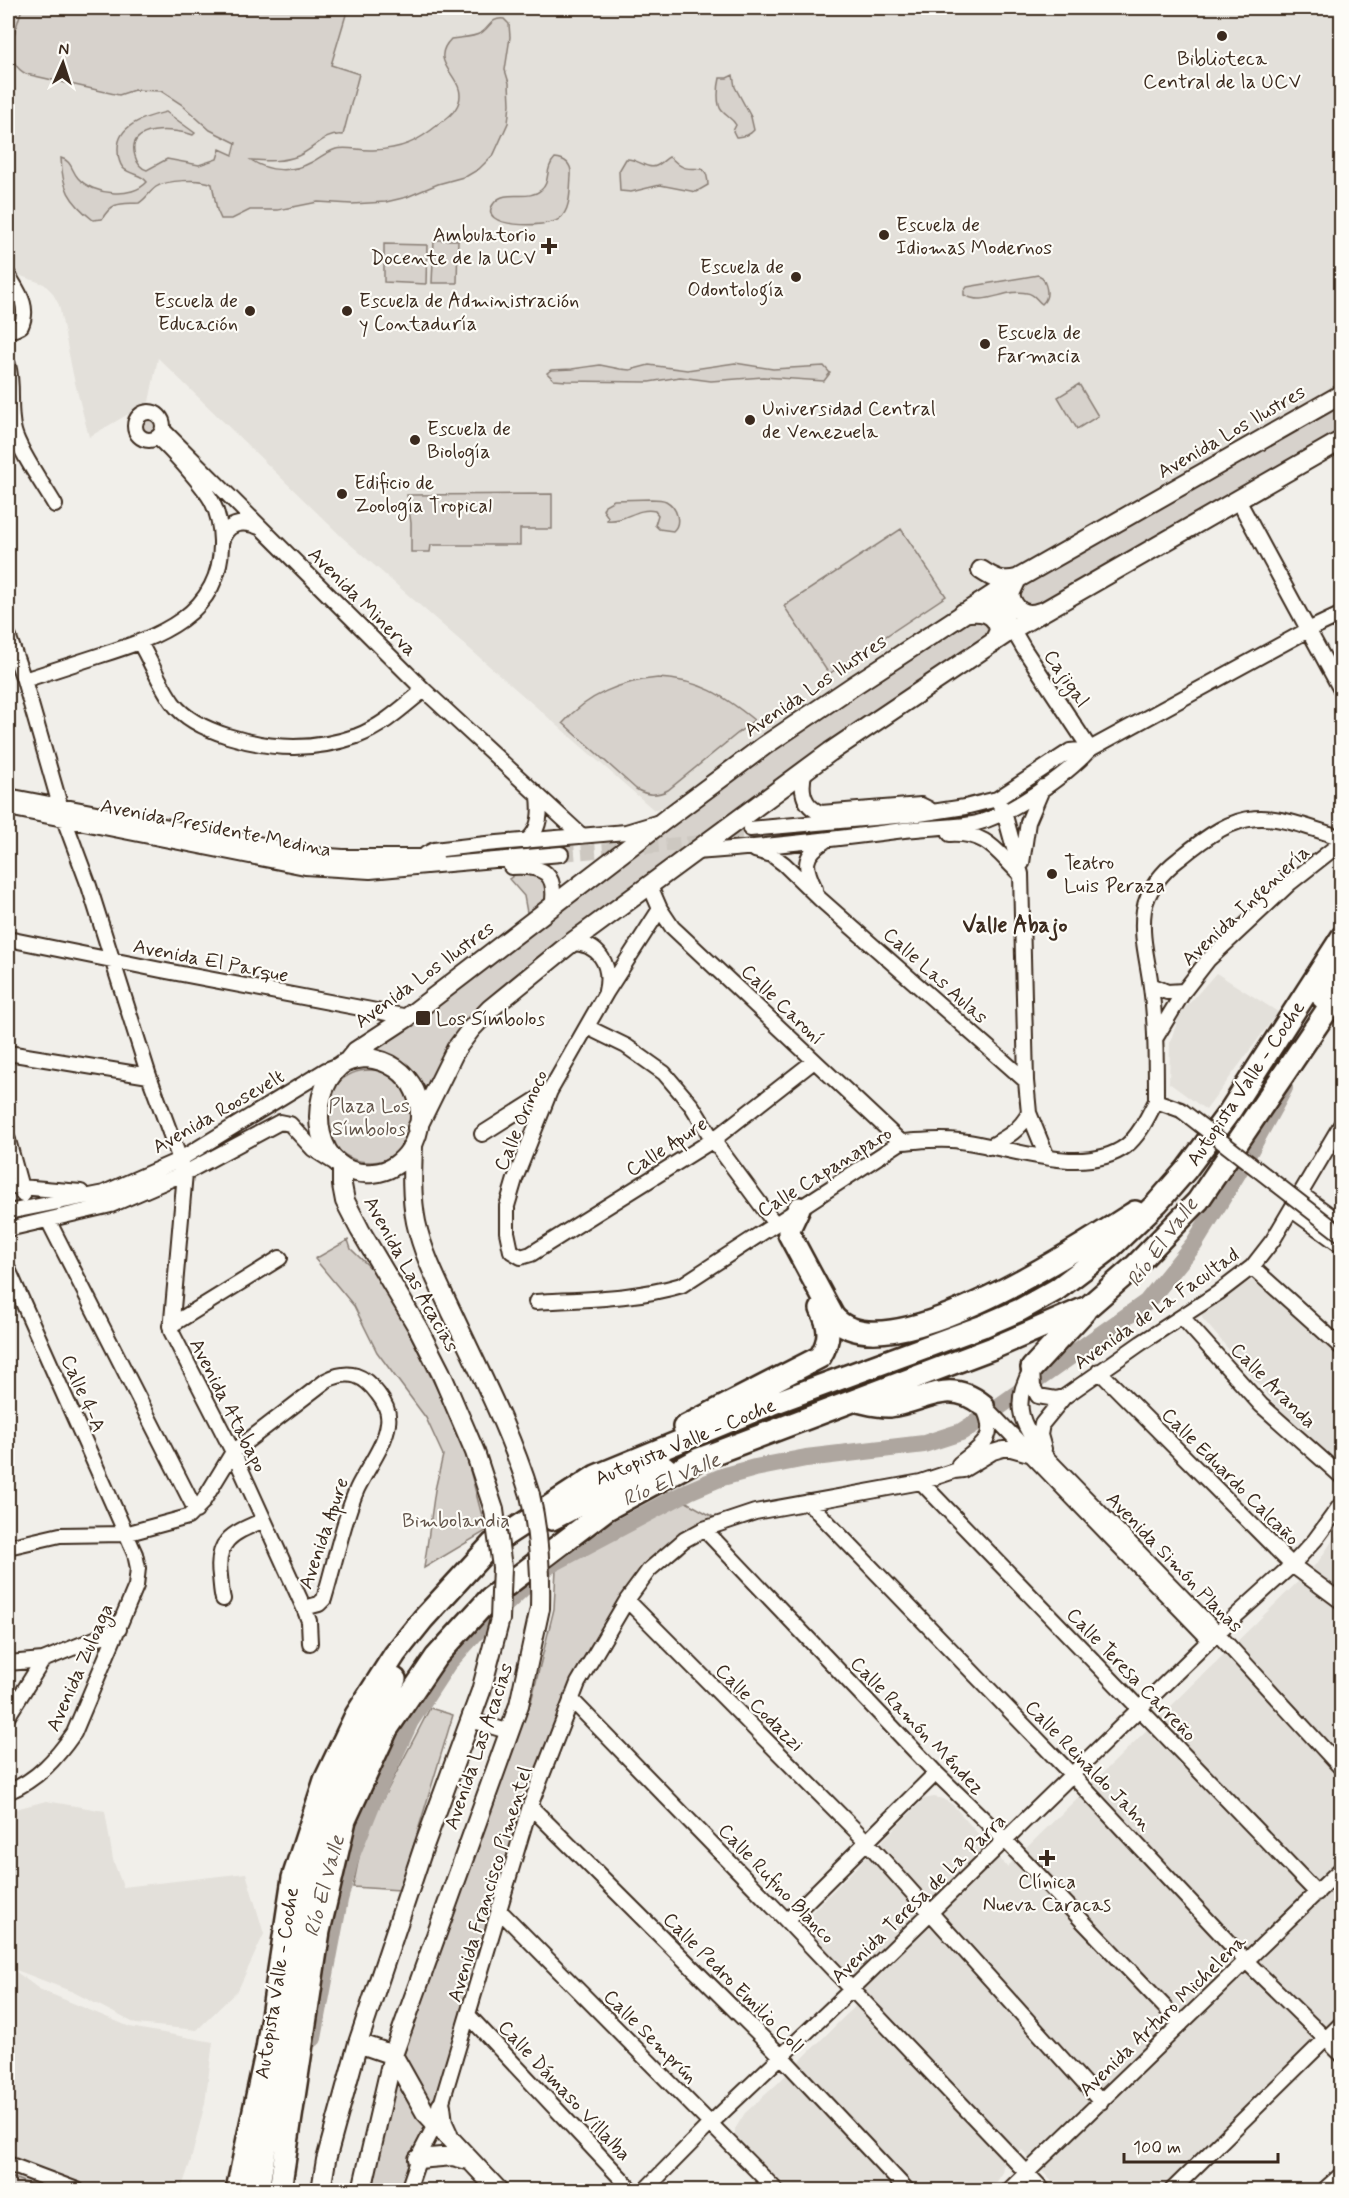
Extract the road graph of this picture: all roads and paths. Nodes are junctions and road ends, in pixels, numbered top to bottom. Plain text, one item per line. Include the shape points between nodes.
1 (8, 275) edge
2 (8, 328) edge
3 (8, 365) edge
4 (1341, 394) edge
5 (1341, 440) edge
6 (1238, 500) junction
7 (55, 505) dead end
8 (264, 530) junction
9 (221, 547) junction
10 (981, 570) dead end
11 (1017, 579) junction
12 (992, 594) junction
13 (1045, 610) junction
14 (962, 613) junction
15 (1341, 614) edge
16 (1013, 629) junction
17 (1308, 630) junction
18 (8, 635) edge
19 (140, 643) junction
20 (993, 643) junction
21 (24, 680) junction
22 (424, 690) junction
23 (1341, 692) edge
24 (1090, 749) junction
25 (805, 770) junction
26 (1043, 787) junction
27 (8, 796) edge
28 (539, 797) junction
29 (997, 799) junction
30 (8, 808) edge
31 (62, 812) junction
32 (933, 812) junction
33 (1004, 812) junction
34 (666, 819) junction
35 (582, 836) junction
36 (750, 838) junction
37 (1341, 838) edge
38 (526, 841) junction
39 (825, 841) junction
40 (1341, 842) edge
41 (561, 850) tunnel mouth
42 (695, 852) junction
43 (420, 862) junction
44 (1021, 874) junction
45 (650, 886) junction
46 (820, 899) junction
47 (552, 908) junction
48 (660, 909) junction
49 (1341, 937) edge
50 (8, 939) edge
51 (571, 943) junction
52 (113, 961) junction
53 (1341, 971) edge
54 (1151, 986) junction
55 (1341, 988) edge
56 (1184, 991) junction
57 (606, 993) junction
58 (408, 1017) junction
59 (587, 1027) junction
60 (1155, 1039) junction
61 (8, 1053) edge
62 (814, 1061) junction
63 (344, 1063) junction
64 (149, 1076) junction
65 (1026, 1081) junction
66 (550, 1091) junction
67 (1156, 1101) junction
68 (1029, 1113) junction
69 (1341, 1123) edge
70 (483, 1134) dead end
71 (415, 1136) junction
72 (8, 1140) edge
73 (713, 1140) junction
74 (901, 1142) junction
75 (989, 1147) junction
76 (1047, 1156) junction
77 (338, 1165) junction
78 (182, 1166) junction
79 (14, 1187) edge
80 (104, 1193) junction
81 (1301, 1194) junction
82 (1157, 1203) junction
83 (27, 1207) junction
84 (799, 1208) junction
85 (1292, 1210) junction
86 (8, 1212) edge
87 (48, 1220) junction
88 (775, 1224) junction
89 (1341, 1224) edge
90 (8, 1229) edge
91 (1165, 1235) junction
92 (1341, 1235) edge
93 (1341, 1246) edge
94 (531, 1254) joint
95 (280, 1258) dead end
96 (1252, 1267) junction
97 (8, 1269) edge
98 (536, 1302) dead end
99 (1088, 1306) junction
100 (1182, 1317) junction
101 (171, 1326) junction
102 (1341, 1348) edge
103 (1032, 1368) junction
104 (1100, 1371) junction
105 (1064, 1397) junction
106 (857, 1401) junction
107 (983, 1405) junction
108 (233, 1452) junction
109 (1029, 1454) junction
110 (699, 1459) junction
111 (1048, 1460) junction
112 (954, 1470) junction
113 (596, 1476) junction
114 (1341, 1478) edge
115 (921, 1482) junction
116 (808, 1502) junction
117 (1341, 1503) edge
118 (196, 1511) junction
119 (264, 1520) junction
120 (704, 1529) junction
121 (125, 1534) junction
122 (8, 1546) edge
123 (1292, 1565) junction
124 (223, 1599) dead end
125 (627, 1600) junction
126 (1341, 1602) edge
127 (304, 1608) junction
128 (119, 1629) junction
129 (1214, 1636) junction
130 (310, 1643) dead end
131 (43, 1660) junction
132 (8, 1663) edge
133 (571, 1699) junction
134 (1139, 1710) junction
135 (8, 1716) edge
136 (471, 1720) junction
137 (510, 1732) junction
138 (1341, 1769) edge
139 (936, 1773) junction
140 (1072, 1775) junction
141 (8, 1792) edge
142 (530, 1806) junction
143 (1005, 1840) junction
144 (866, 1841) junction
145 (1341, 1868) edge
146 (1317, 1893) junction
147 (498, 1909) junction
148 (929, 1914) junction
149 (787, 1921) junction
150 (1246, 1962) junction
151 (852, 1989) junction
152 (469, 2016) junction
153 (1341, 2023) edge
154 (1181, 2024) junction
155 (1326, 2038) junction
156 (358, 2043) junction
157 (393, 2055) junction
158 (1341, 2055) edge
159 (781, 2056) junction
160 (442, 2102) junction
161 (1101, 2102) junction
162 (420, 2104) junction
163 (711, 2123) junction
164 (435, 2125) junction
165 (453, 2144) junction
166 (418, 2159) junction
167 (468, 2160) junction
168 (8, 2164) edge
169 (1026, 2174) junction
170 (1341, 2174) edge
171 (77, 2190) edge
172 (237, 2190) edge
173 (258, 2190) edge
174 (280, 2190) edge
175 (321, 2190) edge
176 (362, 2190) edge
177 (408, 2190) edge
178 (498, 2190) edge
179 (632, 2190) edge
180 (645, 2190) edge
181 (776, 2190) edge
182 (907, 2190) edge
183 (1010, 2190) edge
184 (1043, 2190) edge
185 (1172, 2190) edge
186 (1324, 2190) edge

1 - 2 street via 25,310 21,326
3 - 7 street via 14,434
4 - 11 main road, Avenida Los Ilustres
5 - 6 main road
6 - 13 main road
6 - 17 street
8 - 9 street via 246,523 235,524 225,532
8 - 9 street, Avenida Minerva via 160,434 209,494 216,511
8 - 22 street, Avenida Minerva
9 - 19 street via 213,582 195,609
10 - 11 main road via 1005,581
11 - 12 main road, Avenida Los Ilustres
11 - 13 main road via 1010,594 1015,607 1030,615
12 - 14 main road, Avenida Los Ilustres
12 - 16 street, Cajigal
13 - 16 main road
14 - 20 main road via 986,613 995,619 999,631
14 - 34 main road, Avenida Los Ilustres via 764,746
15 - 17 street
16 - 20 main road
16 - 24 street, Cajigal
17 - 23 street
17 - 24 street
18 - 21 street
19 - 21 street
19 - 22 street via 173,703 185,715 233,738 262,743 294,747 329,744 359,735 384,722
20 - 25 main road
21 - 31 street
22 - 28 street, Avenida Minerva
24 - 26 street via 1077,764
24 - 29 street via 1070,751
25 - 32 street via 804,798 820,813 921,805
25 - 42 main road
26 - 33 street
26 - 44 street via 1028,822
27 - 31 street, Avenida Presidente Medina
28 - 35 street, Avenida Minerva
28 - 38 street via 538,822 534,834
29 - 32 street
29 - 33 street
30 - 31 street, Avenida Presidente Medina
31 - 43 street, Avenida Presidente Medina via 305,867 370,872
31 - 52 street
32 - 36 street
33 - 36 street via 968,819
33 - 39 street via 976,823
33 - 44 street
34 - 35 street via 626,832
34 - 47 main road, Avenida Los Ilustres
35 - 38 street
36 - 39 street
36 - 42 street
36 - 46 street, Calle Las Aulas
37 - 54 street via 1281,819 1257,817 1239,820 1203,839 1169,866 1147,896 1142,926
38 - 43 street via 434,850
39 - 44 street via 965,833 998,851
39 - 46 street, Calle Las Aulas via 813,848 806,864
40 - 56 street, Avenida Ingeniería via 1290,883 1208,960
41 - 43 street, Avenida Presidente Medina
42 - 45 main road
43 - 47 street via 434,874 537,868 553,883
44 - 65 street
45 - 48 street, Calle Caroní
45 - 51 main road
46 - 65 street, Calle Las Aulas
47 - 58 main road, Avenida Los Ilustres
48 - 57 street, Calle Orinoco
48 - 62 street, Calle Caroní via 672,927
49 - 82 highway, Autopista Valle - Coche via 1216,1132
50 - 52 street, Avenida El Parque
51 - 57 street via 590,946 603,957
51 - 71 main road via 471,1029 456,1049
52 - 58 street, Avenida El Parque
52 - 64 street
53 - 91 highway, Autopista Valle - Coche
54 - 56 street via 1167,992
54 - 60 street
55 - 91 highway, Autopista Valle - Coche via 1198,1201
56 - 60 street, Avenida Ingeniería
57 - 59 street, Calle Orinoco
58 - 63 main road, Avenida Los Ilustres
59 - 66 street, Calle Orinoco
59 - 73 street via 626,1046 664,1073 692,1106
60 - 67 street
61 - 64 street
62 - 73 street, Calle Apure
62 - 74 street, Calle Caroní
63 - 71 main road via 376,1059 405,1075 418,1100 420,1114
63 - 77 main road via 329,1081 320,1111 323,1142
63 - 78 street, Avenida Roosevelt via 326,1070
64 - 78 street
65 - 68 street
66 - 70 street
66 - 94 street, Calle Orinoco via 507,1206 512,1251 520,1257
67 - 76 street, Calle Capanaparo via 1125,1147 1082,1161
67 - 92 street, bridge via 1181,1110
68 - 75 street via 1012,1134
68 - 76 street
69 - 81 street, Avenida de La Facultad
71 - 77 main road via 398,1163 377,1173 365,1174
71 - 137 main road, Avenida Las Acacias, bridge via 411,1176 414,1207 429,1265 506,1428 536,1519 540,1608 528,1671
72 - 79 street
73 - 88 street
73 - 94 street, Calle Apure
74 - 75 street, Calle Capanaparo via 934,1139
74 - 84 street, Calle Capanaparo
75 - 76 street, Calle Capanaparo
77 - 78 street, Avenida Roosevelt via 313,1149 290,1124 280,1122
77 - 136 main road, Avenida Las Acacias, bridge via 345,1201 441,1373 475,1452 494,1510 502,1567 500,1619
78 - 80 street, Avenida Roosevelt
78 - 87 street, Avenida Roosevelt via 111,1205
78 - 101 street, Avenida Atabapo
79 - 80 street
79 - 83 street
80 - 83 street, Avenida Roosevelt
81 - 85 street, Avenida de La Facultad
81 - 89 street
82 - 84 highway via 1139,1209 1080,1248 974,1304 930,1322 866,1333 850,1330 833,1316 789,1234
82 - 113 highway, Autopista Valle - Coche via 1106,1252 1056,1290 1020,1310 771,1404
83 - 86 street, Avenida Roosevelt
83 - 87 street
84 - 88 street, Calle Capanaparo
85 - 93 street
85 - 96 street, Avenida de La Facultad
87 - 90 street, Avenida Roosevelt
87 - 118 street
88 - 98 street, Calle Capanaparo via 682,1285 628,1296
88 - 113 highway via 829,1325 820,1357
91 - 99 highway, Autopista Valle - Coche
95 - 101 street
96 - 100 street, Avenida de La Facultad
96 - 102 street
97 - 121 street, Calle 4-A
99 - 103 highway
99 - 106 highway, Autopista Valle - Coche
100 - 104 street, Avenida de La Facultad
100 - 114 street, Calle Aranda via 1261,1405
101 - 108 street, Avenida Atabapo via 172,1337
103 - 105 street via 1033,1387 1038,1396
103 - 111 street, Avenida Simón Planas via 1022,1390 1021,1415 1027,1431
104 - 105 street, Avenida de La Facultad
104 - 123 street, Calle Eduardo Calcaño
105 - 111 street, Avenida de La Facultad via 1042,1424 1040,1435
106 - 107 highway via 887,1406 952,1391
106 - 110 highway, Autopista Valle - Coche
107 - 109 street, Avenida Simón Planas
107 - 112 street via 990,1423 989,1435
108 - 118 street
108 - 119 street, Avenida Atabapo
108 - 127 street, Avenida Apure via 336,1376 348,1374 368,1381 387,1408 388,1426 357,1491 324,1599
109 - 112 street, Avenida Francisco Pimentel via 1003,1449 963,1470
109 - 129 street, Avenida Simón Planas
110 - 173 highway via 639,1474 557,1516 512,1545 479,1572 390,1686 328,1822 318,1858
110 - 174 highway, Autopista Valle - Coche via 607,1509 490,1598 436,1657 387,1728 345,1820 321,1920
111 - 129 street, Avenida Simón Planas
112 - 115 street, Avenida Francisco Pimentel
113 - 172 highway, Autopista Valle - Coche via 492,1544 395,1654 356,1715 325,1780 293,1878 267,2049
115 - 116 street, Avenida Francisco Pimentel
115 - 134 street, Calle Teresa Carreño
116 - 120 street, Avenida Francisco Pimentel via 754,1512
116 - 140 street, Calle Reinaldo Jahn
117 - 123 street, Avenida Teresa de La Parra
118 - 121 street via 188,1517
119 - 124 street via 237,1532 222,1545 218,1561
119 - 127 street, Avenida Atabapo
120 - 125 street, Avenida Francisco Pimentel via 684,1540 649,1570
120 - 139 street, Calle Ramón Méndez
121 - 122 street via 60,1535
121 - 128 street, Avenida Zuloaga via 138,1568 136,1586
123 - 126 street, Calle Eduardo Calcaño
123 - 129 street, Avenida Teresa de La Parra
125 - 133 street, Avenida Francisco Pimentel
125 - 144 street, Calle Codazzi
127 - 130 street, Avenida Atabapo
128 - 131 street
128 - 141 street, Avenida Zuloaga via 75,1733 43,1771
129 - 134 street, Avenida Teresa de La Parra
129 - 138 street, Avenida Simón Planas
131 - 132 street
131 - 135 street
133 - 142 street, Avenida Francisco Pimentel
133 - 149 street, Calle Rufino Blanco
134 - 140 street, Avenida Teresa de La Parra
134 - 146 street, Calle Teresa Carreño
136 - 137 street
136 - 156 main road, Avenida Las Acacias
137 - 157 main road, Avenida Las Acacias
139 - 143 street, Calle Ramón Méndez
139 - 144 street
140 - 143 street, Avenida Teresa de La Parra
140 - 150 street, Calle Reinaldo Jahn
142 - 147 street, Avenida Francisco Pimentel
142 - 159 street, Calle Pedro Emilio Coll
143 - 148 street, Avenida Teresa de La Parra
143 - 154 street, Calle Ramón Méndez
144 - 148 street, Calle Codazzi
144 - 149 street
145 - 146 street, Avenida Arturo Michelena
146 - 150 street, Avenida Arturo Michelena
147 - 152 street, Avenida Francisco Pimentel
147 - 163 street, Calle Semprún
148 - 151 street, Avenida Teresa de La Parra
148 - 161 street
149 - 151 street, Calle Rufino Blanco
150 - 154 street, Avenida Arturo Michelena
150 - 155 street, Calle Reinaldo Jahn
151 - 159 street, Avenida Teresa de La Parra
151 - 169 street, Calle Rufino Blanco
152 - 160 street, Avenida Francisco Pimentel
152 - 179 street, Calle Dámaso Villalba
153 - 155 street
154 - 161 street, Avenida Arturo Michelena
155 - 158 street, Calle Reinaldo Jahn
155 - 185 street
156 - 157 main road
156 - 175 main road, Avenida Las Acacias
157 - 162 main road
157 - 176 main road, Avenida Las Acacias
159 - 163 street, Avenida Teresa de La Parra
159 - 182 street, Calle Pedro Emilio Coll
160 - 162 main road
160 - 164 street, Avenida Francisco Pimentel
160 - 165 main road via 443,2123
161 - 169 street, Avenida Arturo Michelena
162 - 164 main road
163 - 180 street, Avenida Teresa de La Parra
163 - 181 street, Calle Semprún
164 - 165 main road
164 - 166 street, Avenida Francisco Pimentel
165 - 167 main road
166 - 167 main road via 453,2156
166 - 177 street, Avenida Francisco Pimentel
167 - 178 main road
168 - 171 street
169 - 183 street, Avenida Arturo Michelena
169 - 184 street, Calle Rufino Blanco
170 - 186 street

